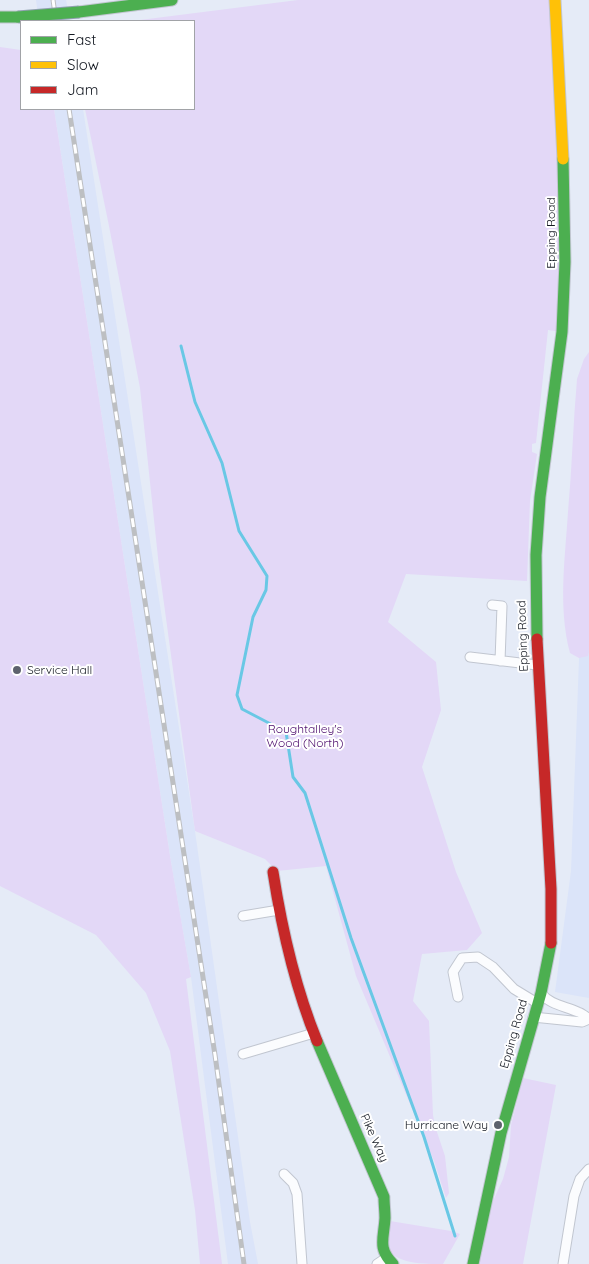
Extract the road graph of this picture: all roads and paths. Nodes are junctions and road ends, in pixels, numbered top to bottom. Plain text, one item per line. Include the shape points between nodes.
1 (172, 0) edge
2 (555, 0) edge
3 (0, 17) edge
4 (492, 605) dead end
5 (470, 657) dead end
6 (500, 661) junction
7 (537, 665) junction
8 (273, 872) dead end
9 (279, 910) junction
10 (243, 916) dead end
11 (458, 997) dead end
12 (539, 998) junction
13 (533, 1017) junction
14 (589, 1019) edge
15 (314, 1033) junction
16 (243, 1054) dead end
17 (589, 1170) edge
18 (284, 1174) dead end
19 (385, 1262) edge
20 (302, 1264) edge
21 (473, 1264) edge
22 (563, 1264) edge

1 - 3 main road, bridge via 79,12
2 - 7 main road, Epping Road via 564,130 565,262 562,332 536,545
4 - 6 street via 502,606
5 - 6 street
6 - 7 street
7 - 12 main road, Epping Road via 552,923
8 - 9 main road, Pike Way
9 - 10 street
9 - 15 main road, Pike Way
11 - 12 street via 453,972 462,958 478,957 514,989
12 - 13 main road, Epping Road
12 - 14 street
13 - 14 street via 582,1022
13 - 21 main road, Epping Road via 504,1120
15 - 16 street
15 - 19 main road, Pike Way via 384,1197 382,1249
17 - 22 street via 580,1178 574,1196
18 - 20 street via 293,1183 297,1194

